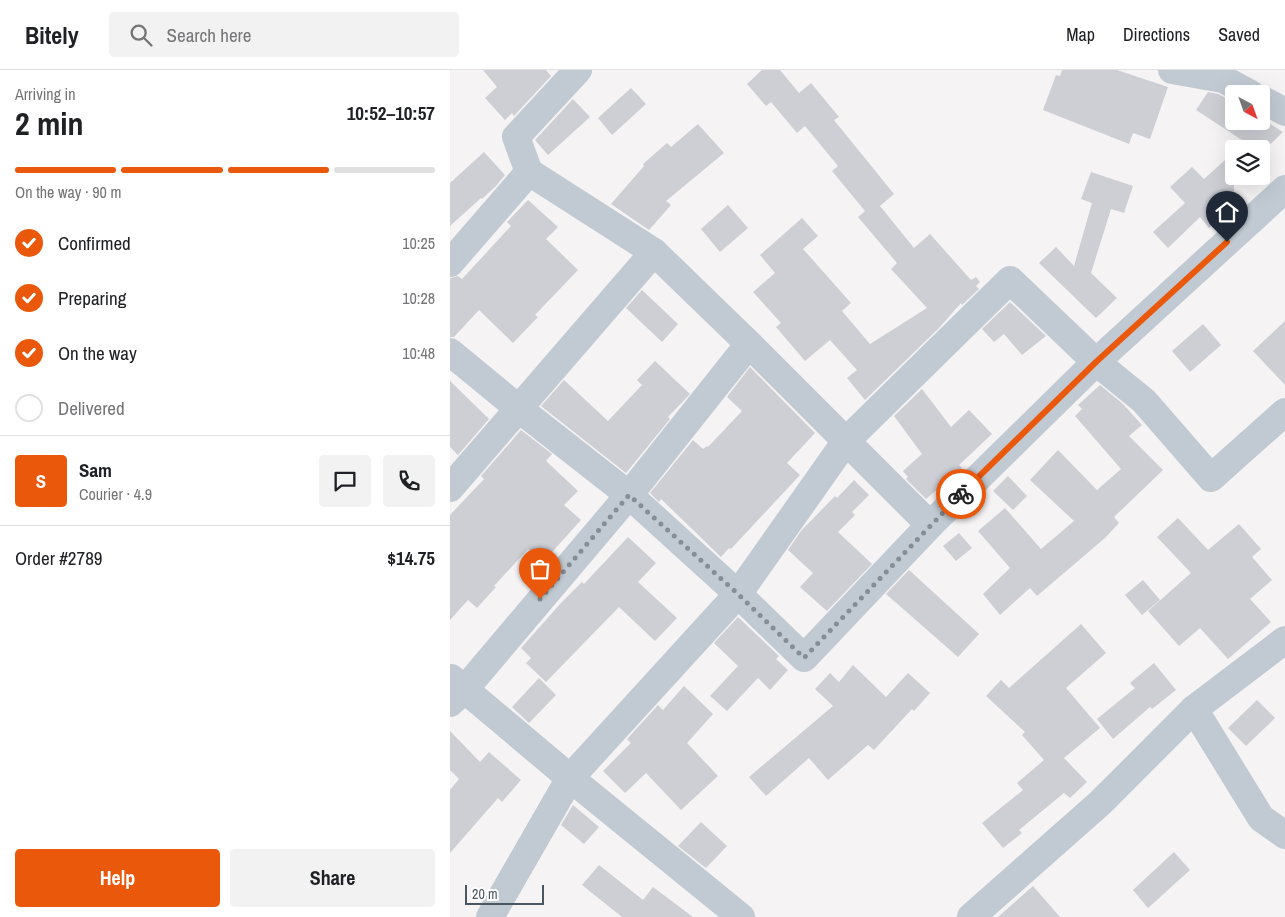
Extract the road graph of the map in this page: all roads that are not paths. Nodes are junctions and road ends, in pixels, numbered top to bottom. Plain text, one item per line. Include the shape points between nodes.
1 (578, 70) edge
2 (1172, 70) edge
3 (1227, 75) edge
4 (1240, 85) edge
5 (1270, 104) edge
6 (1285, 112) edge
7 (529, 172) junction
8 (1285, 189) edge
9 (654, 252) junction
10 (450, 263) edge
11 (749, 344) junction
12 (450, 352) edge
13 (1096, 362) junction
14 (518, 408) junction
15 (1285, 412) edge
16 (846, 442) junction
17 (450, 488) edge
18 (629, 495) junction
19 (930, 525) junction
20 (738, 594) junction
21 (1285, 640) edge
22 (455, 690) edge
23 (1194, 709) junction
24 (570, 778) junction
25 (1285, 835) edge
26 (490, 917) edge
27 (741, 917) edge
28 (971, 917) edge

1 - 7 street via 516,138
2 - 3 street
3 - 4 street
5 - 6 street
7 - 9 street
7 - 10 street
8 - 13 street
9 - 11 street
9 - 14 street
11 - 16 street
11 - 18 street
12 - 14 street
13 - 15 street via 1144,401 1211,478
13 - 16 street via 1010,280
13 - 19 street
14 - 17 street
14 - 18 street
16 - 19 street
16 - 20 street
18 - 20 street
18 - 22 street
19 - 20 street via 804,658
20 - 24 street
21 - 23 street
22 - 24 street
23 - 25 street via 1261,818
23 - 28 street via 1100,803
24 - 26 street
24 - 27 street

